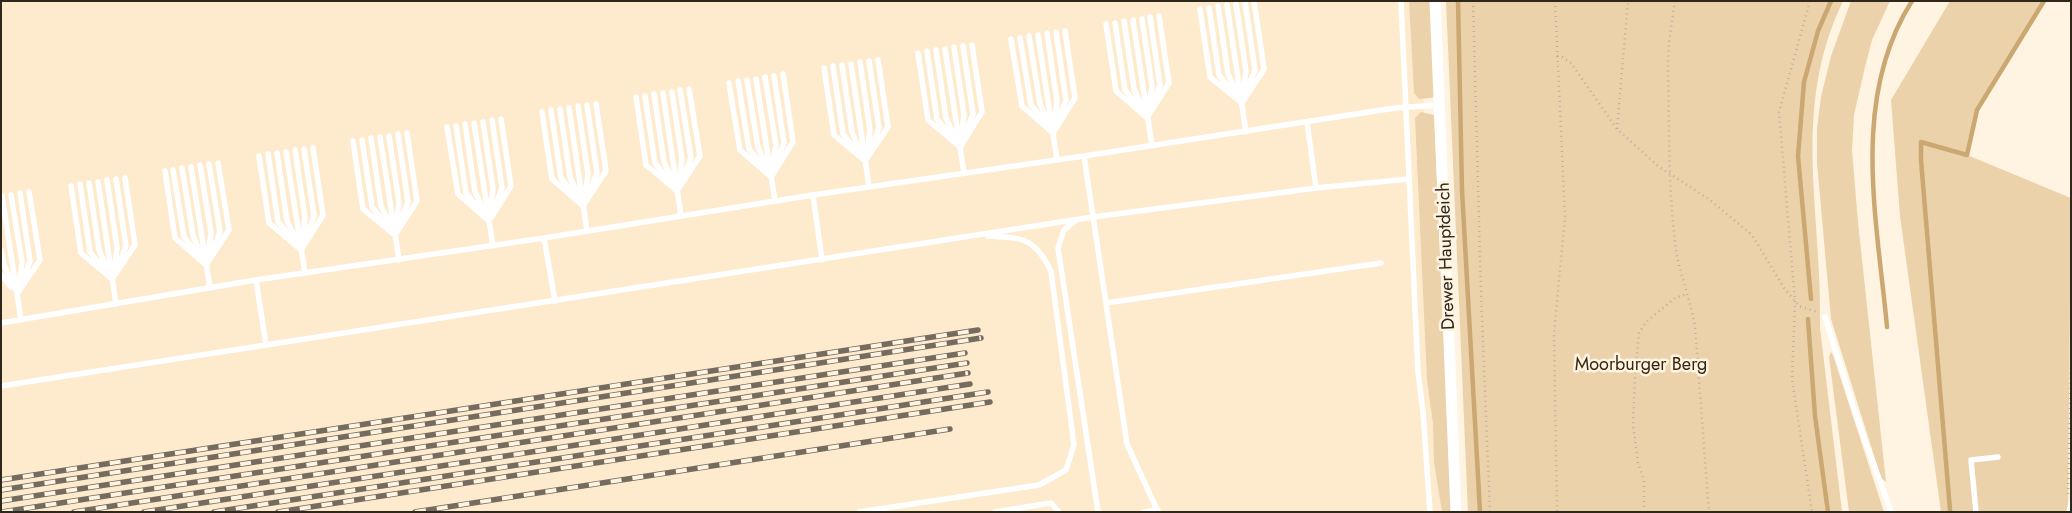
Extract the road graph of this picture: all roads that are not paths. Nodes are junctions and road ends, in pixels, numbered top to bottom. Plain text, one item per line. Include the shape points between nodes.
1 (1254, 1) edge
2 (1401, 1) edge
3 (1435, 1) edge
4 (1245, 2) edge
5 (1236, 4) dead end
6 (1227, 5) dead end
7 (1218, 6) dead end
8 (1209, 8) dead end
9 (1200, 9) dead end
10 (1159, 16) dead end
11 (1150, 17) dead end
12 (1142, 19) dead end
13 (1132, 20) dead end
14 (1124, 21) dead end
15 (1115, 23) dead end
16 (1106, 24) dead end
17 (1065, 31) dead end
18 (1056, 32) dead end
19 (1047, 34) dead end
20 (1038, 35) dead end
21 (1030, 36) dead end
22 (1020, 38) dead end
23 (1012, 39) dead end
24 (972, 45) dead end
25 (963, 46) dead end
26 (954, 47) dead end
27 (945, 49) dead end
28 (936, 50) dead end
29 (927, 51) dead end
30 (918, 53) dead end
31 (878, 60) dead end
32 (868, 61) dead end
33 (860, 62) dead end
34 (851, 64) dead end
35 (842, 65) dead end
36 (833, 66) dead end
37 (824, 68) dead end
38 (783, 74) dead end
39 (774, 76) dead end
40 (765, 77) dead end
41 (756, 79) dead end
42 (747, 80) dead end
43 (738, 81) dead end
44 (729, 83) dead end
45 (690, 89) dead end
46 (680, 90) dead end
47 (672, 92) dead end
48 (663, 93) dead end
49 (654, 94) dead end
50 (645, 96) dead end
51 (636, 97) dead end
52 (1242, 103) junction
53 (596, 104) dead end
54 (587, 105) dead end
55 (1440, 105) junction
56 (578, 106) dead end
57 (569, 108) dead end
58 (1406, 108) junction
59 (560, 109) dead end
60 (551, 110) dead end
61 (542, 112) dead end
62 (1147, 118) junction
63 (501, 119) dead end
64 (492, 120) dead end
65 (483, 122) dead end
66 (1307, 122) junction
67 (474, 123) dead end
68 (465, 124) dead end
69 (456, 126) dead end
70 (448, 127) dead end
71 (1246, 132) junction
72 (407, 133) dead end
73 (1053, 133) junction
74 (398, 134) dead end
75 (389, 136) dead end
76 (380, 137) dead end
77 (371, 138) dead end
78 (362, 140) dead end
79 (353, 141) dead end
80 (1152, 146) junction
81 (960, 147) junction
82 (313, 148) dead end
83 (304, 149) dead end
84 (295, 150) dead end
85 (286, 152) dead end
86 (277, 153) dead end
87 (268, 154) dead end
88 (259, 156) dead end
89 (1084, 156) junction
90 (1057, 160) junction
91 (865, 161) junction
92 (218, 163) dead end
93 (210, 164) dead end
94 (200, 166) dead end
95 (192, 167) dead end
96 (182, 168) dead end
97 (174, 170) dead end
98 (165, 171) dead end
99 (964, 173) junction
100 (771, 176) junction
101 (124, 178) dead end
102 (116, 179) dead end
103 (1409, 179) junction
104 (107, 180) dead end
105 (98, 182) dead end
106 (89, 183) dead end
107 (80, 184) dead end
108 (71, 186) dead end
109 (869, 186) junction
110 (1316, 188) junction
111 (677, 191) junction
112 (29, 192) dead end
113 (20, 194) dead end
114 (812, 194) junction
115 (11, 195) dead end
116 (2, 196) edge
117 (775, 201) junction
118 (584, 206) junction
119 (681, 216) junction
120 (1093, 217) junction
121 (1076, 220) junction
122 (489, 221) junction
123 (587, 231) junction
124 (395, 235) junction
125 (976, 236) junction
126 (544, 238) junction
127 (493, 246) junction
128 (1, 250) edge
129 (301, 250) junction
130 (399, 260) junction
131 (822, 260) junction
132 (1381, 264) dead end
133 (206, 265) junction
134 (305, 273) junction
135 (1, 274) edge
136 (112, 280) junction
137 (256, 280) junction
138 (1, 281) edge
139 (210, 288) junction
140 (17, 294) junction
141 (555, 301) junction
142 (1106, 303) junction
143 (116, 304) junction
144 (1825, 317) road end
145 (21, 320) junction
146 (1, 323) edge
147 (266, 345) junction
148 (1, 386) edge
149 (1998, 457) dead end
150 (2070, 503) edge
151 (1158, 511) edge
152 (859, 512) edge
153 (995, 512) edge
154 (1059, 512) edge
155 (1098, 512) edge
156 (1144, 512) edge
157 (1430, 512) edge
158 (1456, 512) edge
159 (1891, 512) edge
160 (1976, 512) edge
161 (2069, 512) edge

1 - 52 lane via 1264,68
2 - 58 lane
3 - 55 street, Drewer Hauptdeich
4 - 52 lane via 1255,70
5 - 52 lane via 1246,71
6 - 52 lane
7 - 52 lane via 1228,74
8 - 52 lane via 1219,75
9 - 52 lane via 1210,77
10 - 62 lane via 1170,83
11 - 62 lane via 1160,85
12 - 62 lane via 1152,86
13 - 62 lane
14 - 62 lane via 1134,89
15 - 62 lane via 1125,90
16 - 62 lane via 1116,91
17 - 73 lane via 1075,98
18 - 73 lane via 1066,100
19 - 73 lane via 1057,101
20 - 73 lane
21 - 73 lane via 1040,104
22 - 73 lane via 1031,105
23 - 73 lane via 1022,106
24 - 81 lane via 982,112
25 - 81 lane via 973,114
26 - 81 lane via 964,115
27 - 81 lane
28 - 81 lane via 946,118
29 - 81 lane via 937,119
30 - 81 lane via 928,120
31 - 91 lane via 888,127
32 - 91 lane via 879,128
33 - 91 lane via 870,130
34 - 91 lane
35 - 91 lane via 852,132
36 - 91 lane via 843,134
37 - 91 lane via 834,135
38 - 100 lane via 793,142
39 - 100 lane via 784,143
40 - 100 lane via 776,145
41 - 100 lane
42 - 100 lane via 758,147
43 - 100 lane via 749,149
44 - 100 lane via 740,150
45 - 111 lane via 700,156
46 - 111 lane via 691,158
47 - 111 lane via 682,159
48 - 111 lane
49 - 111 lane via 664,162
50 - 111 lane via 655,163
51 - 111 lane via 646,164
52 - 71 lane
53 - 118 lane via 606,171
54 - 118 lane via 597,173
55 - 58 lane
55 - 158 street, Drewer Hauptdeich
56 - 118 lane via 588,174
57 - 118 lane
58 - 66 lane
58 - 103 lane
59 - 118 lane via 570,177
60 - 118 lane via 561,178
61 - 118 lane via 552,179
62 - 80 lane
63 - 122 lane via 511,186
64 - 122 lane via 502,188
65 - 122 lane via 493,189
66 - 71 lane
66 - 110 lane
67 - 122 lane
68 - 122 lane via 475,192
69 - 122 lane via 466,193
70 - 122 lane via 458,194
71 - 80 lane
72 - 124 lane via 417,200
73 - 90 lane
74 - 124 lane via 408,202
75 - 124 lane via 399,203
76 - 124 lane
77 - 124 lane via 381,206
78 - 124 lane via 372,207
79 - 124 lane via 363,209
80 - 89 lane
81 - 99 lane
82 - 129 lane via 323,215
83 - 129 lane via 314,216
84 - 129 lane via 306,218
85 - 129 lane
86 - 129 lane via 288,220
87 - 129 lane via 278,222
88 - 129 lane via 270,223
89 - 90 lane
89 - 120 lane
90 - 99 lane
91 - 109 lane
92 - 133 lane via 229,230
93 - 133 lane via 220,232
94 - 133 lane via 211,233
95 - 133 lane
96 - 133 lane via 193,236
97 - 133 lane via 184,237
98 - 133 lane via 175,238
99 - 109 lane
100 - 117 lane
101 - 136 lane via 135,245
102 - 136 lane via 126,246
103 - 110 lane
103 - 157 lane via 1418,372
104 - 136 lane via 117,248
105 - 136 lane
106 - 136 lane via 99,250
107 - 136 lane via 90,252
108 - 136 lane via 81,253
109 - 114 lane
110 - 120 lane
111 - 119 lane
112 - 140 lane via 40,260
113 - 140 lane via 30,261
114 - 117 lane
114 - 131 lane
115 - 140 lane via 22,262
116 - 140 lane
117 - 119 lane
118 - 123 lane
119 - 123 lane
120 - 121 lane
120 - 142 lane
121 - 125 lane
121 - 155 lane via 1064,230 1058,248
122 - 127 lane
123 - 126 lane
124 - 130 lane
125 - 131 lane
125 - 152 lane via 1027,240 1042,253 1051,271 1074,445 1066,470 1039,485
126 - 127 lane
126 - 141 lane
127 - 130 lane
128 - 140 lane
129 - 134 lane
130 - 134 lane
131 - 141 lane
132 - 142 lane
133 - 139 lane
134 - 137 lane
135 - 140 lane
136 - 143 lane
137 - 139 lane
137 - 147 lane
138 - 140 lane
139 - 143 lane
140 - 145 lane
141 - 147 lane
142 - 151 lane via 1127,444
143 - 145 lane
144 - 159 lane
145 - 146 lane
147 - 148 lane
149 - 160 lane via 1971,460
150 - 161 lane
151 - 156 lane
153 - 154 lane via 1051,503

